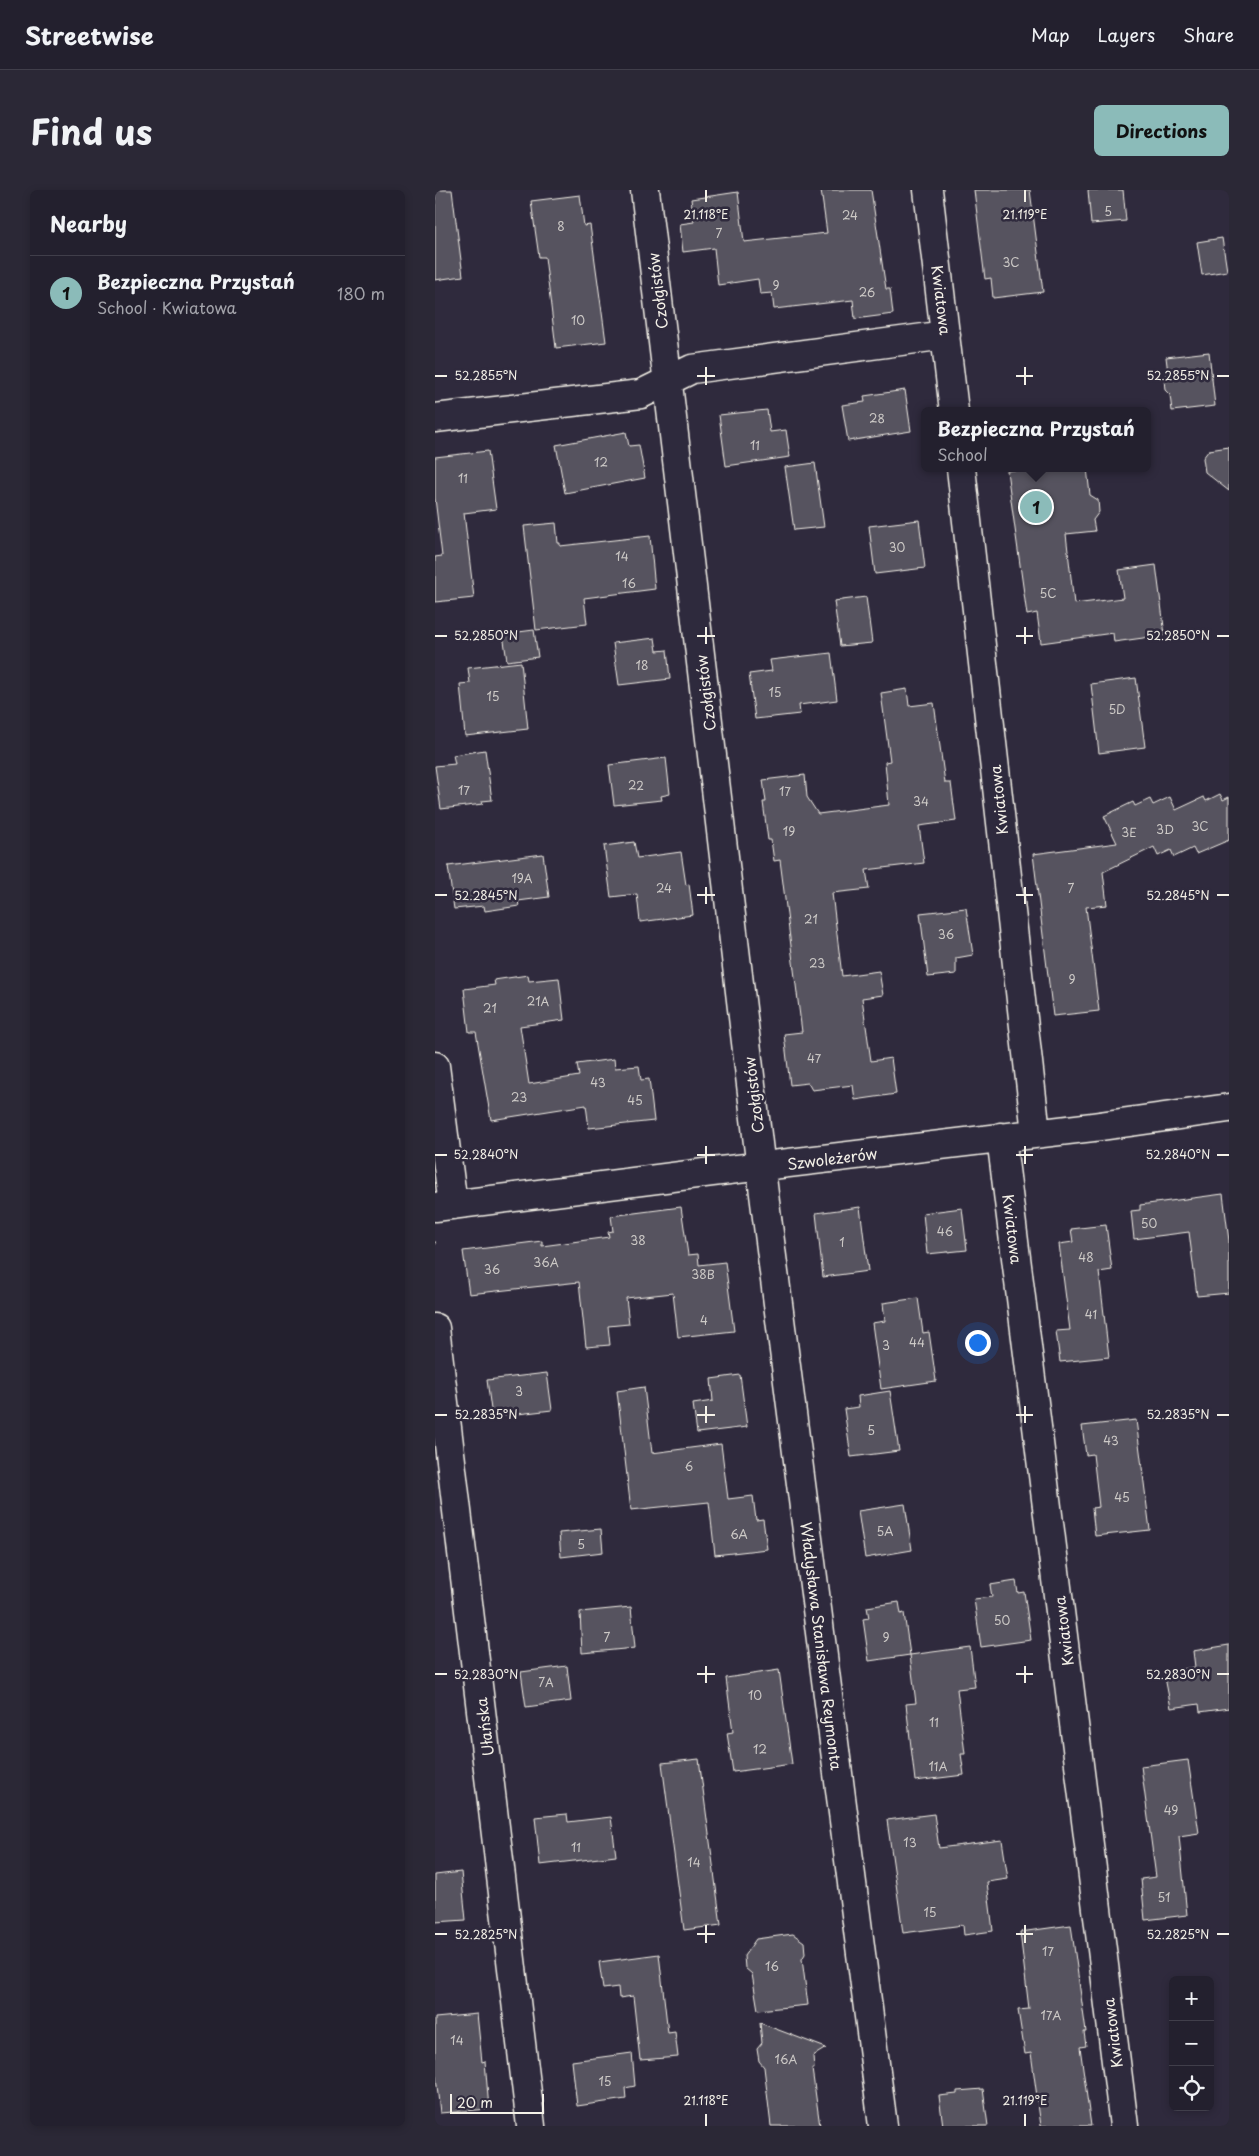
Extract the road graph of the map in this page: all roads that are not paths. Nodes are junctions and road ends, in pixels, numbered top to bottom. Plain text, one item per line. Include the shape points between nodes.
1 (645, 190) edge
2 (928, 190) edge
3 (946, 335) junction
4 (667, 382) junction
5 (955, 407) edge
6 (435, 418) edge
7 (961, 472) edge
8 (435, 1066) edge
9 (1229, 1108) edge
10 (1036, 1133) junction
11 (1001, 1137) junction
12 (762, 1166) junction
13 (444, 1206) edge
14 (435, 1328) edge
15 (531, 2126) edge
16 (883, 2126) edge
17 (1124, 2126) edge

1 - 4 street, Czołgistów
2 - 3 street, Kwiatowa
3 - 4 street via 692,369
3 - 5 street, Kwiatowa
4 - 6 street via 641,394
4 - 12 street, Czołgistów
7 - 10 street, Kwiatowa
8 - 13 street
9 - 10 street, Szwoleżerów
10 - 11 street, Szwoleżerów
11 - 12 street, Szwoleżerów
11 - 17 street, Kwiatowa
12 - 13 street, Szwoleżerów
12 - 16 street, Władysława Stanisława Reymonta
14 - 15 street, Ułańska

